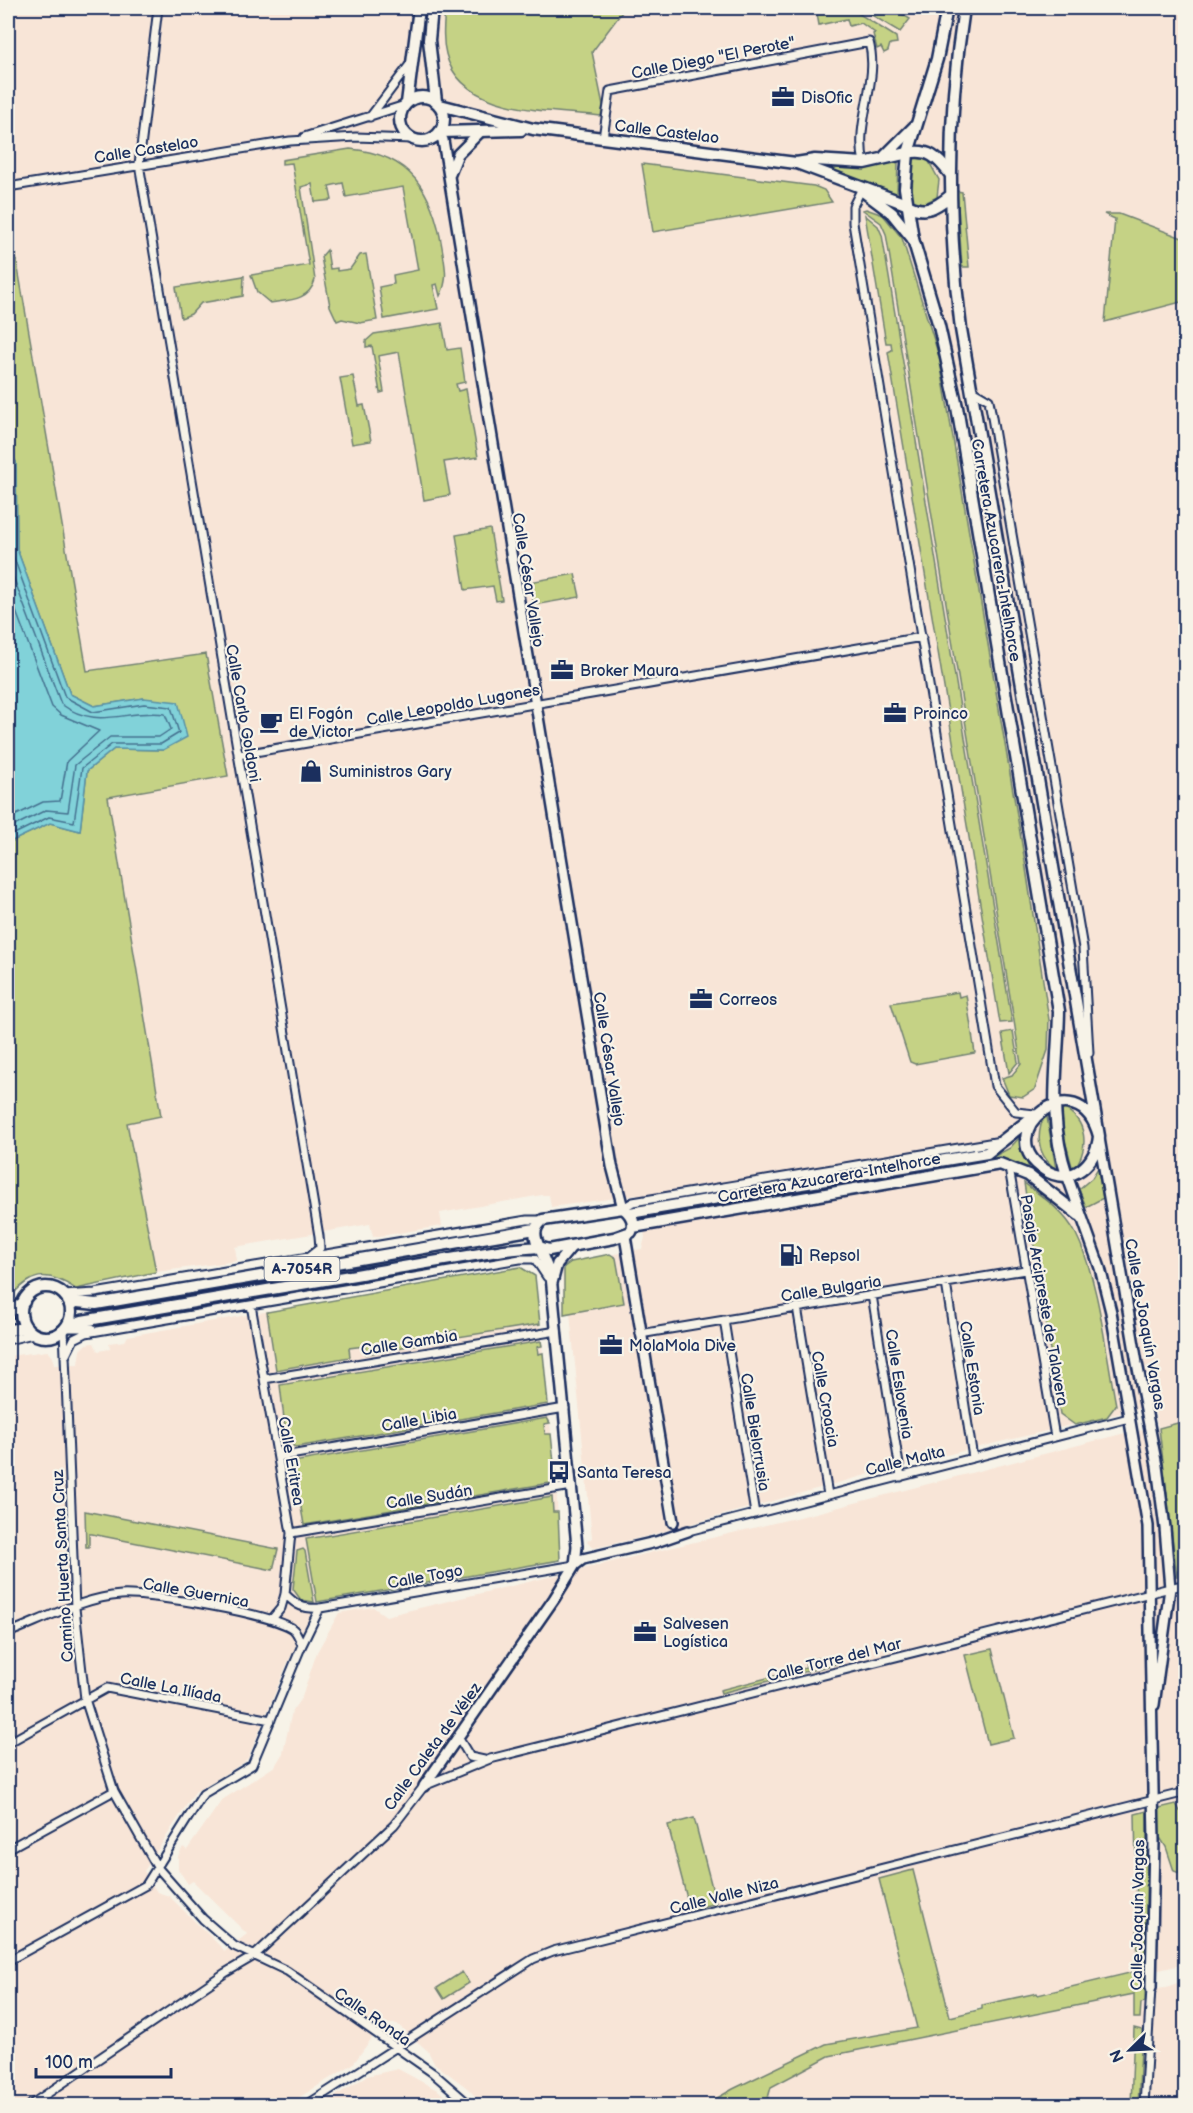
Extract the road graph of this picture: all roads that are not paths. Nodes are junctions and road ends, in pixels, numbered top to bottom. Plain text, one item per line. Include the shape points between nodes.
1 (158, 8) edge
2 (419, 8) edge
3 (432, 8) edge
4 (947, 8) edge
5 (964, 8) edge
6 (413, 59) junction
7 (438, 103) junction
8 (406, 104) junction
9 (370, 117) junction
10 (914, 127) junction
11 (533, 129) junction
12 (480, 132) junction
13 (440, 133) junction
14 (603, 138) junction
15 (412, 139) junction
16 (290, 141) junction
17 (908, 153) junction
18 (883, 158) junction
19 (796, 163) junction
20 (864, 163) junction
21 (138, 164) junction
22 (950, 174) junction
23 (449, 179) junction
24 (8, 187) edge
25 (861, 190) junction
26 (950, 196) junction
27 (906, 204) junction
28 (913, 239) junction
29 (972, 390) junction
30 (922, 637) junction
31 (534, 704) junction
32 (238, 755) junction
33 (1088, 1070) junction
34 (1054, 1104) junction
35 (1036, 1114) junction
36 (1099, 1137) junction
37 (1009, 1168) junction
38 (1049, 1173) junction
39 (1028, 1175) junction
40 (1067, 1175) junction
41 (626, 1210) junction
42 (1079, 1215) junction
43 (543, 1220) junction
44 (535, 1229) junction
45 (629, 1232) junction
46 (572, 1246) junction
47 (539, 1247) junction
48 (519, 1249) junction
49 (306, 1259) junction
50 (487, 1265) junction
51 (1026, 1270) junction
52 (946, 1283) junction
53 (551, 1285) junction
54 (872, 1295) junction
55 (66, 1298) junction
56 (24, 1302) junction
57 (251, 1305) junction
58 (797, 1307) junction
59 (8, 1313) edge
60 (724, 1320) junction
61 (66, 1328) junction
62 (8, 1330) edge
63 (30, 1331) junction
64 (100, 1331) junction
65 (557, 1331) junction
66 (640, 1334) junction
67 (8, 1340) edge
68 (65, 1357) junction
69 (264, 1379) junction
70 (564, 1408) junction
71 (1129, 1418) junction
72 (1055, 1437) junction
73 (278, 1457) junction
74 (974, 1458) junction
75 (901, 1477) junction
76 (572, 1486) junction
77 (828, 1495) junction
78 (755, 1514) junction
79 (673, 1522) junction
80 (688, 1531) junction
81 (291, 1533) junction
82 (656, 1542) junction
83 (575, 1565) junction
84 (1185, 1584) edge
85 (1170, 1588) junction
86 (1151, 1593) junction
87 (285, 1594) junction
88 (75, 1608) junction
89 (320, 1608) junction
90 (272, 1619) junction
91 (8, 1632) edge
92 (302, 1645) junction
93 (85, 1700) junction
94 (271, 1720) junction
95 (1152, 1725) junction
96 (458, 1737) junction
97 (8, 1743) edge
98 (490, 1760) junction
99 (424, 1786) junction
100 (114, 1791) junction
101 (1185, 1792) edge
102 (1153, 1800) junction
103 (8, 1849) edge
104 (157, 1867) junction
105 (254, 1956) junction
106 (8, 1961) edge
107 (1151, 1988) joint
108 (393, 2047) junction
109 (29, 2106) edge
110 (305, 2106) edge
111 (471, 2106) edge
112 (1144, 2106) edge

1 - 21 street, Calle Carlo Goldoni
2 - 6 main road
3 - 7 main road via 429,40
4 - 10 main road, Carretera Azucarera-Intelhorce via 937,59
5 - 22 main road, Carretera Azucarera-Intelhorce via 951,115
6 - 8 main road
6 - 9 street
7 - 8 main road via 424,96
7 - 11 main road, Calle Castelao
7 - 13 main road via 444,123
8 - 9 street, Calle Castelao
8 - 15 main road via 400,115 401,126
9 - 16 street, Calle Castelao
10 - 17 main road, Carretera Azucarera-Intelhorce
10 - 18 main road
11 - 12 main road, Calle Castelao
11 - 14 main road, Calle Castelao
12 - 13 main road, Calle Castelao
12 - 23 street via 458,154
13 - 15 main road via 426,141
13 - 23 street, Calle César Vallejo
14 - 19 main road, Calle Castelao
14 - 20 street, Calle Diego "El Perote" via 610,91 869,42 873,57 860,141
15 - 16 street, Calle Castelao
16 - 21 street, Calle Castelao
17 - 18 main road, Calle Castelao
17 - 22 main road via 925,151 933,155
17 - 27 main road, Carretera Azucarera-Intelhorce
18 - 20 main road, Calle Castelao
19 - 20 main road, Calle Castelao
19 - 25 main road, Calle Castelao
21 - 24 street, Calle Castelao
21 - 32 street, Calle Carlo Goldoni
22 - 26 main road, Carretera Azucarera-Intelhorce
23 - 31 street, Calle César Vallejo
25 - 27 main road, Calle Castelao
25 - 28 main road via 892,213
25 - 30 street via 853,206 853,222
26 - 27 main road via 932,209 921,211
26 - 29 main road, Carretera Azucarera-Intelhorce via 954,273
27 - 28 main road, Carretera Azucarera-Intelhorce
28 - 34 main road, Carretera Azucarera-Intelhorce via 939,326 957,407 1059,1011
29 - 33 main road, Carretera Azucarera-Intelhorce
29 - 33 street, Carretera Azucarera-Intelhorce via 989,400 1023,591 1083,948
30 - 31 street, Calle Leopoldo Lugones
30 - 35 street via 995,1086 1016,1112
31 - 32 street, Calle Leopoldo Lugones
31 - 41 street, Calle César Vallejo via 612,1166
32 - 49 street, Calle Carlo Goldoni via 319,1236 320,1248
33 - 36 main road, Carretera Azucarera-Intelhorce
34 - 35 main road, Carretera Azucarera-Intelhorce
34 - 36 main road via 1066,1103 1083,1110 1096,1124
34 - 40 main road, Carretera Azucarera-Intelhorce
35 - 38 main road via 1027,1135 1028,1147 1032,1158
35 - 41 main road, Carretera Azucarera-Intelhorce via 987,1152
36 - 40 main road via 1098,1148 1087,1166
36 - 85 street, Calle de Joaquín Vargas via 1158,1466
37 - 39 main road, Carretera Azucarera-Intelhorce
37 - 45 main road, Carretera Azucarera-Intelhorce via 988,1165
37 - 51 street, Pasaje Arcipreste de Talavera
38 - 39 main road, Carretera Azucarera-Intelhorce
38 - 40 main road, Carretera Azucarera-Intelhorce
39 - 42 main road, Carretera Azucarera-Intelhorce
40 - 42 street, Calle de Joaquín Vargas
41 - 43 main road, Carretera Azucarera-Intelhorce
41 - 45 main road
42 - 71 street, Calle de Joaquín Vargas via 1100,1268 1111,1312
43 - 44 main road
43 - 49 street
44 - 47 main road
44 - 55 main road, A-7054R via 96,1304
45 - 46 main road, A-7054R
45 - 66 street
46 - 47 main road, A-7054R via 549,1250
46 - 53 street, Calle Caleta de Vélez via 557,1264
47 - 48 main road, A-7054R
47 - 53 street, Calle Caleta de Vélez
48 - 50 street
48 - 61 main road, A-7054R via 90,1320
49 - 55 street
50 - 53 street via 535,1259
50 - 57 street
51 - 52 street, Calle Bulgaria
51 - 72 street, Pasaje Arcipreste de Talavera
52 - 54 street, Calle Bulgaria
52 - 74 street, Calle Estonia
53 - 65 street, Calle Caleta de Vélez
54 - 58 street, Calle Bulgaria
54 - 75 street, Calle Eslovenia
55 - 56 main road, A-7054R via 58,1290 42,1288 28,1295
55 - 61 main road via 71,1314
56 - 59 main road, A-7054R
56 - 63 main road via 22,1315
57 - 64 street
57 - 69 street, Calle Eritrea
58 - 60 street, Calle Bulgaria
58 - 77 street, Calle Croacia
60 - 66 street, Calle Bulgaria
60 - 78 street, Calle Bielorrusia
61 - 63 main road, A-7054R via 53,1336
61 - 64 street
61 - 68 street, Camino Huerta Santa Cruz
62 - 63 main road, A-7054R
63 - 67 street
64 - 68 street via 74,1339
65 - 69 street, Calle Gambia
65 - 70 street, Calle Caleta de Vélez
66 - 79 street
68 - 88 street, Camino Huerta Santa Cruz
69 - 73 street, Calle Eritrea
70 - 73 street, Calle Libia
70 - 76 street, Calle Caleta de Vélez
71 - 72 street, Calle Malta
71 - 86 street, Calle de Joaquín Vargas via 1148,1526
72 - 74 street, Calle Malta
73 - 81 street, Calle Eritrea
74 - 75 street, Calle Malta
75 - 77 street, Calle Malta
76 - 81 street, Calle Sudán
76 - 83 street, Calle Caleta de Vélez
77 - 78 street, Calle Malta
78 - 80 street, Calle Malta
79 - 80 street
79 - 82 street via 668,1533
80 - 82 street, Calle Malta
81 - 87 street, Calle Eritrea
82 - 83 street, Calle Malta via 583,1559
83 - 89 street, Calle Togo
83 - 96 street, Calle Caleta de Vélez
84 - 85 street, Calle Torre del Mar
85 - 86 street, Calle Torre del Mar
85 - 95 street, Calle Joaquín Vargas
86 - 95 street, Calle Joaquín Vargas
86 - 98 street, Calle Torre del Mar
87 - 89 street, Calle Togo via 296,1606
87 - 90 street, Calle Eritrea
88 - 90 street, Calle Guernica via 121,1595 144,1596
88 - 91 street, Calle Guernica
88 - 93 street, Camino Huerta Santa Cruz
89 - 92 street
90 - 92 street, Calle Guernica via 294,1630
92 - 94 street
93 - 94 street, Calle La Ilíada via 107,1688
93 - 97 street, Calle La Ilíada
93 - 100 street, Camino Huerta Santa Cruz
94 - 104 street via 252,1765 203,1794
95 - 102 street, Calle Joaquín Vargas
96 - 98 street via 470,1757
96 - 99 street, Calle Caleta de Vélez
98 - 99 street, Calle Torre del Mar
99 - 105 street, Calle Caleta de Vélez via 394,1825
100 - 103 street
100 - 104 street, Camino Huerta Santa Cruz
101 - 102 street, Calle Valle Niza
102 - 107 street, Calle Joaquín Vargas
102 - 108 street, Calle Valle Niza via 553,1952 533,1959
104 - 105 street, Camino Huerta Santa Cruz via 203,1919 234,1946
104 - 106 street via 146,1885
105 - 108 street, Calle Ronda via 287,1971
105 - 109 street, Calle Caleta de Vélez
107 - 112 street, Calle Joaquín Vargas
108 - 110 street, Calle Valle Niza
108 - 111 street, Calle Ronda via 433,2073

